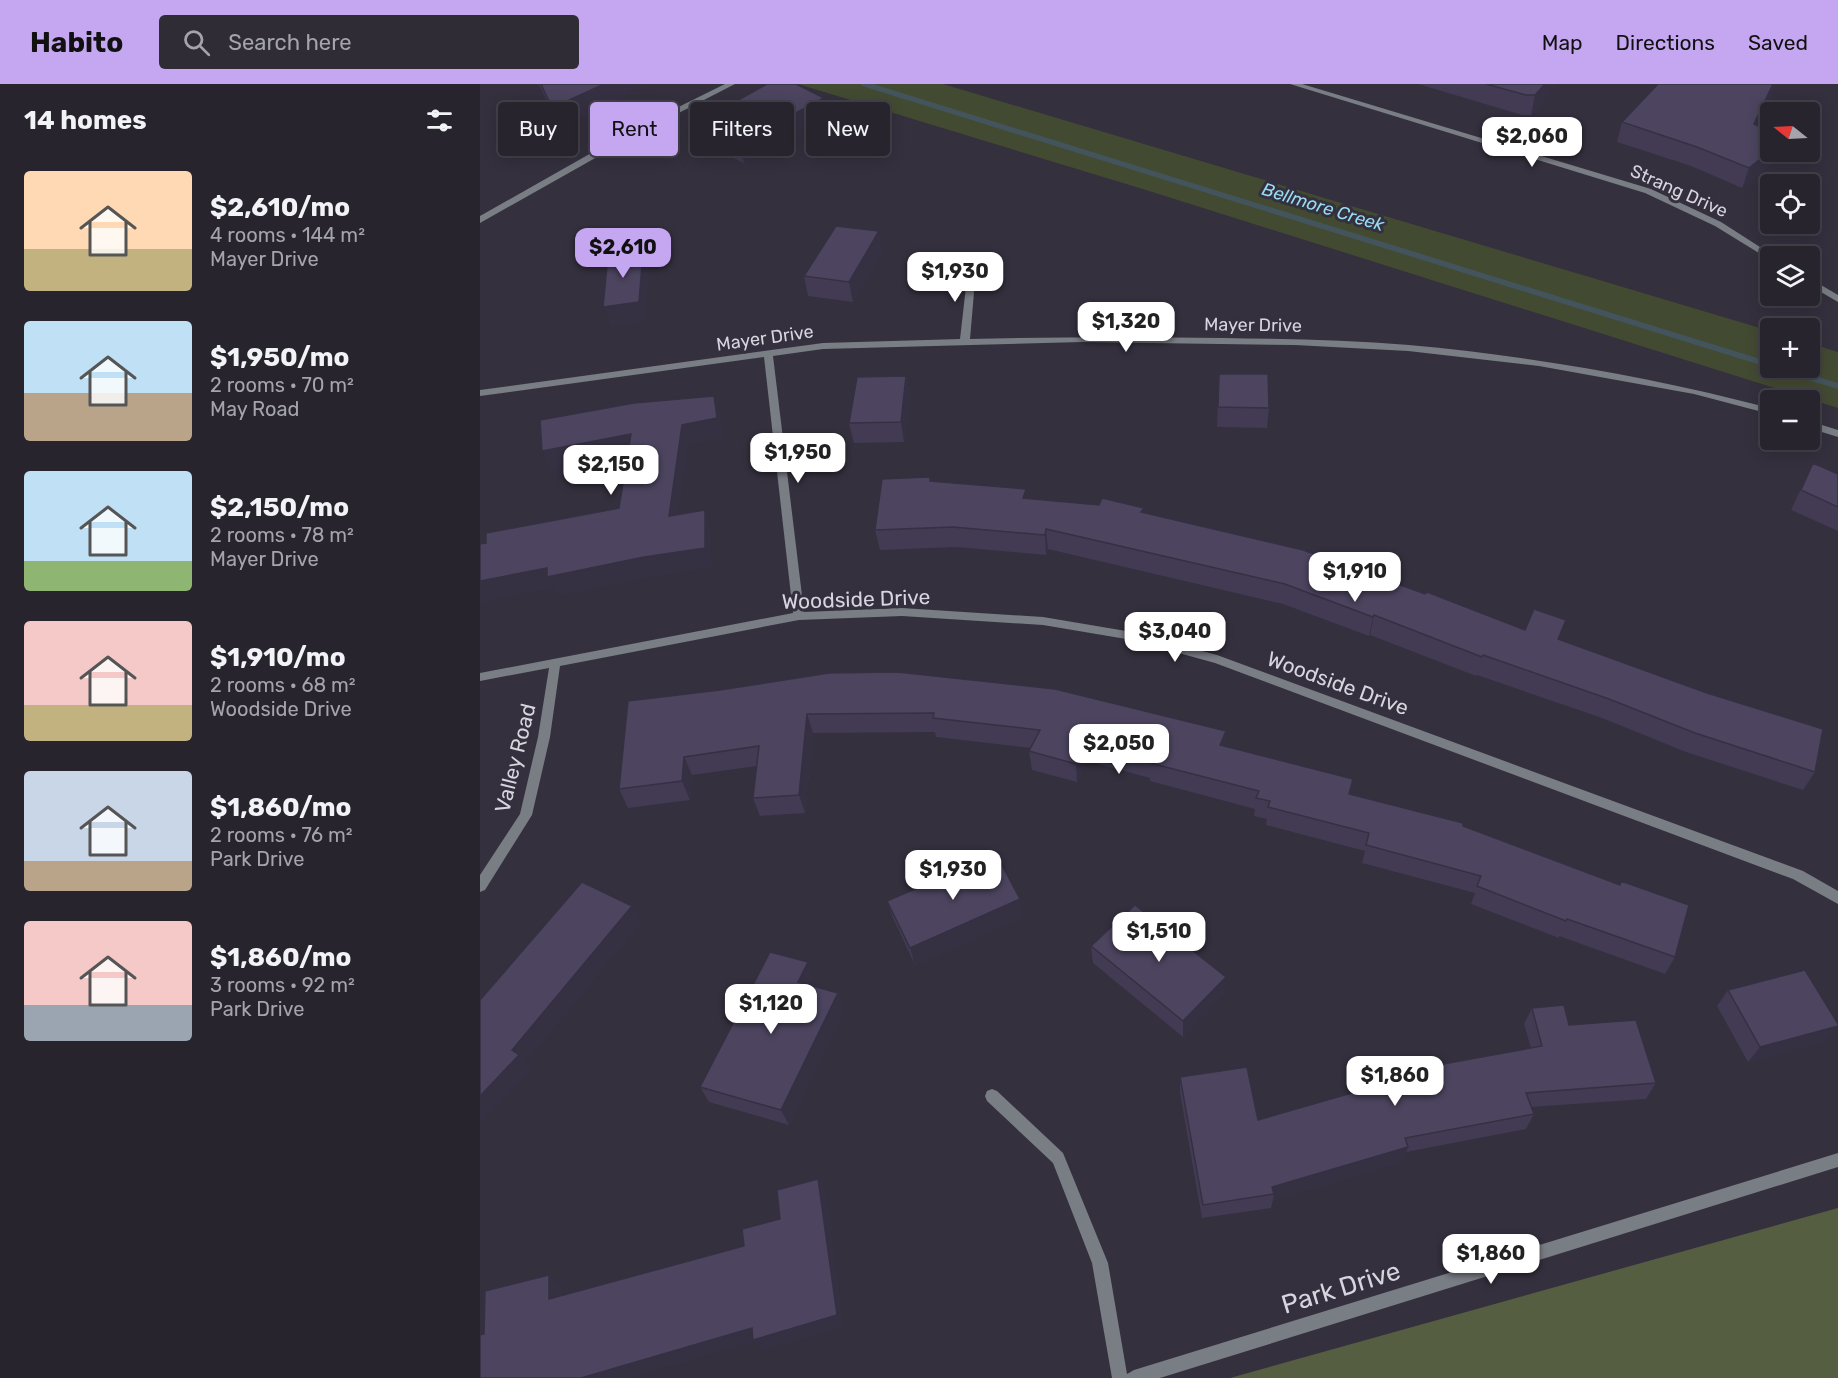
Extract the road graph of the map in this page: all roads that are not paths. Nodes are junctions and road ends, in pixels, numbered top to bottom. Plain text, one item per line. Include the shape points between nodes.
1 (731, 84) edge
2 (1294, 84) edge
3 (480, 220) edge
4 (1760, 250) edge
5 (972, 269) dead end
6 (1820, 288) edge
7 (1838, 299) edge
8 (965, 341) junction
9 (768, 354) junction
10 (480, 393) edge
11 (1760, 408) edge
12 (1820, 428) edge
13 (1838, 434) edge
14 (799, 616) junction
15 (555, 664) junction
16 (480, 677) edge
17 (480, 886) edge
18 (1838, 898) edge
19 (992, 1096) dead end
20 (1838, 1160) edge
21 (1120, 1378) edge
22 (1134, 1378) edge

1 - 3 street via 633,133
2 - 4 street, Strang Drive via 1648,191 1718,224
5 - 8 street
6 - 7 street
8 - 9 street, Mayer Drive via 823,346
8 - 11 street, Mayer Drive via 1295,342 1408,348 1539,363 1694,391
9 - 10 street, Mayer Drive
9 - 14 street
12 - 13 street
14 - 15 street, Woodside Drive
14 - 18 street, Woodside Drive via 902,612 1043,621 1132,636 1217,658 1798,875
15 - 16 street, Woodside Drive
15 - 17 street, Valley Road via 526,815
19 - 21 street via 1058,1158 1100,1263
20 - 22 street, Park Drive

